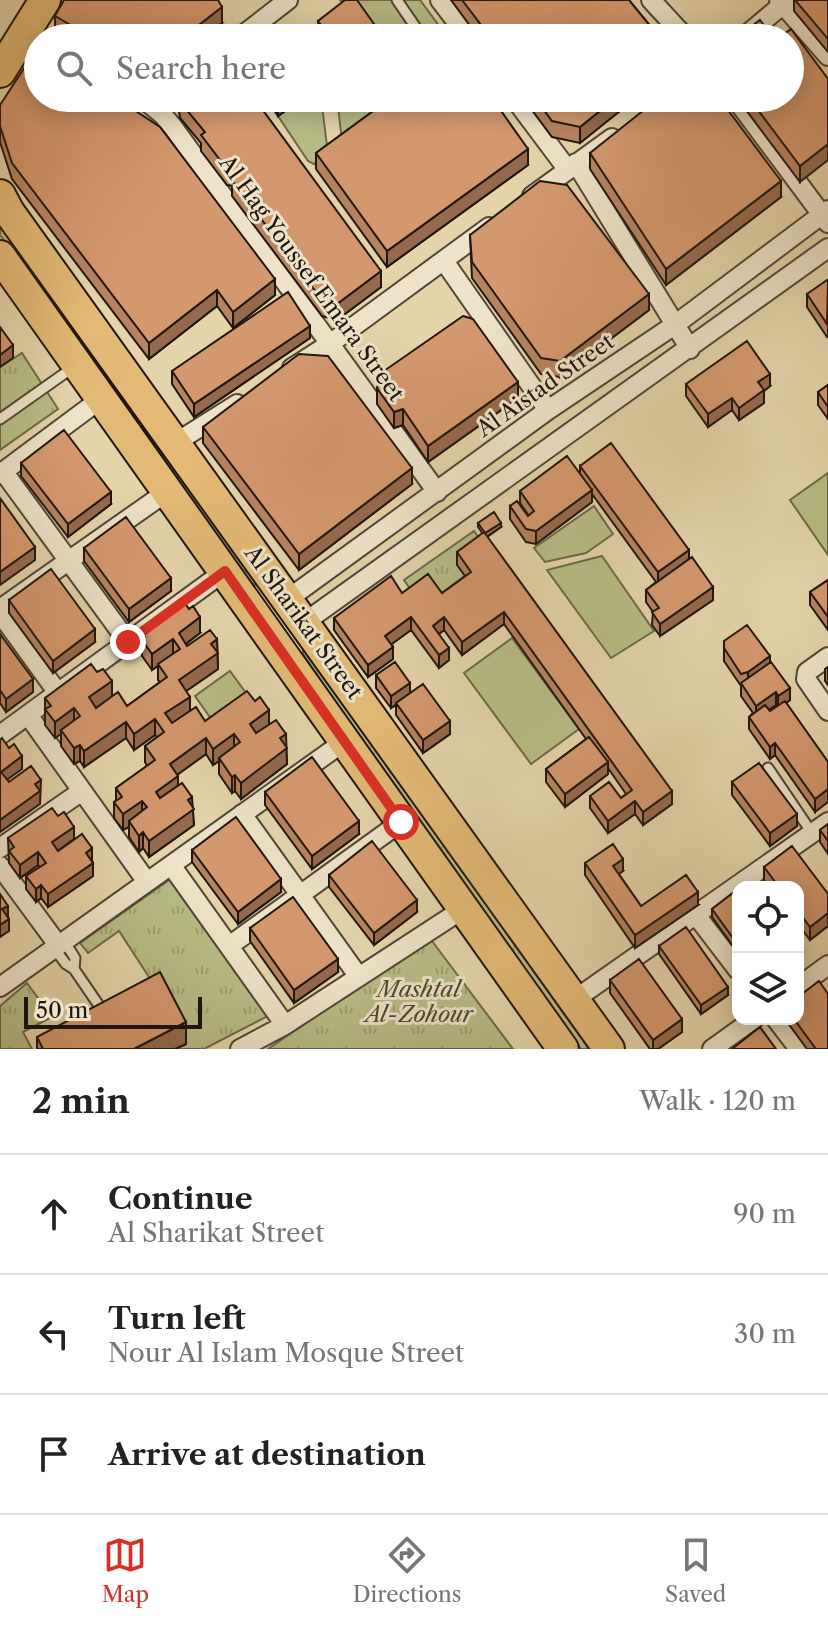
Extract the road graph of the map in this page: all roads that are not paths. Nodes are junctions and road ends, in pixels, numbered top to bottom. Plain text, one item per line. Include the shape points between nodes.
1 (45, 0) edge
2 (288, 0) edge
3 (397, 0) edge
4 (440, 0) edge
5 (651, 0) edge
6 (783, 2) edge
7 (36, 24) edge
8 (257, 24) edge
9 (413, 24) edge
10 (458, 24) edge
11 (673, 24) edge
12 (759, 24) edge
13 (801, 24) edge
14 (804, 27) edge
15 (24, 44) edge
16 (828, 56) edge
17 (0, 72) edge
18 (161, 112) edge
19 (526, 112) edge
20 (746, 112) edge
21 (627, 126) edge
22 (572, 167) junction
23 (0, 195) edge
24 (826, 216) edge
25 (828, 248) edge
26 (0, 256) edge
27 (444, 261) junction
28 (676, 324) junction
29 (331, 343) junction
30 (690, 349) junction
31 (78, 364) junction
32 (279, 377) edge
33 (253, 393) edge
34 (102, 398) junction
35 (548, 410) junction
36 (0, 419) edge
37 (175, 443) junction
38 (2, 473) edge
39 (168, 491) junction
40 (437, 492) junction
41 (69, 561) junction
42 (225, 571) junction
43 (0, 611) edge
44 (296, 611) junction
45 (128, 642) junction
46 (828, 657) edge
47 (58, 693) junction
48 (828, 711) edge
49 (28, 715) junction
50 (3, 727) edge
51 (345, 741) junction
52 (768, 768) dead end
53 (82, 791) junction
54 (242, 814) junction
55 (401, 822) junction
56 (828, 822) edge
57 (812, 833) junction
58 (0, 848) edge
59 (171, 865) junction
60 (0, 866) edge
61 (147, 882) junction
62 (300, 895) junction
63 (463, 909) junction
64 (696, 915) junction
65 (59, 945) junction
66 (229, 946) junction
67 (732, 962) edge
68 (828, 965) edge
69 (359, 977) junction
70 (804, 983) edge
71 (0, 987) edge
72 (574, 1000) junction
73 (116, 1003) edge
74 (102, 1010) junction
75 (90, 1018) edge
76 (285, 1025) junction
77 (746, 1025) edge
78 (781, 1025) edge
79 (240, 1049) edge
80 (563, 1049) edge
81 (609, 1049) edge
82 (712, 1049) edge
83 (799, 1049) edge

1 - 7 main road
2 - 8 street
3 - 9 lane
4 - 10 street
5 - 11 street
6 - 12 street
6 - 13 street
14 - 16 street
15 - 17 main road
18 - 29 street, Al Hag Youssef Emara Street
19 - 22 street
20 - 24 street
21 - 22 street
22 - 27 street
22 - 28 street
23 - 37 main road, Al Sharikat Street
24 - 28 street, Al Aistad Street
25 - 30 street
26 - 31 main road, Al Sharikat Street
27 - 29 street
27 - 35 street
28 - 30 street
28 - 35 street, Al Aistad Street
29 - 32 street
29 - 40 street, Al Hag Youssef Emara Street
30 - 44 street
31 - 34 main road, Al Sharikat Street
31 - 36 lane
33 - 37 street
34 - 38 street
34 - 39 main road, Al Sharikat Street
35 - 40 street, Al Aistad Street
37 - 44 main road, Al Sharikat Street
38 - 41 street
39 - 41 street
39 - 42 main road, Al Sharikat Street
40 - 44 street, Al Aistad Street
41 - 43 street
41 - 45 street
42 - 45 street
42 - 51 main road, Al Sharikat Street
43 - 47 street
44 - 72 main road, Al Sharikat Street
45 - 47 street
46 - 48 street via 806,679
47 - 49 street
49 - 50 street
49 - 53 street
51 - 54 street
51 - 55 main road, Al Sharikat Street
52 - 57 lane
53 - 58 street
53 - 61 street
54 - 59 street
54 - 62 street
55 - 62 street
55 - 63 main road, Al Sharikat Street
56 - 57 street
57 - 64 street
59 - 61 street
59 - 66 street
60 - 65 street
61 - 65 street
62 - 66 street
62 - 69 street
63 - 69 street
63 - 80 main road, Al Sharikat Street
64 - 67 street
64 - 72 street
65 - 71 street
65 - 74 lane via 75,958 74,969
66 - 76 street
68 - 70 street
69 - 76 street
72 - 81 main road, Al Sharikat Street
73 - 74 lane
74 - 75 lane
76 - 79 street
77 - 82 street
78 - 83 street

